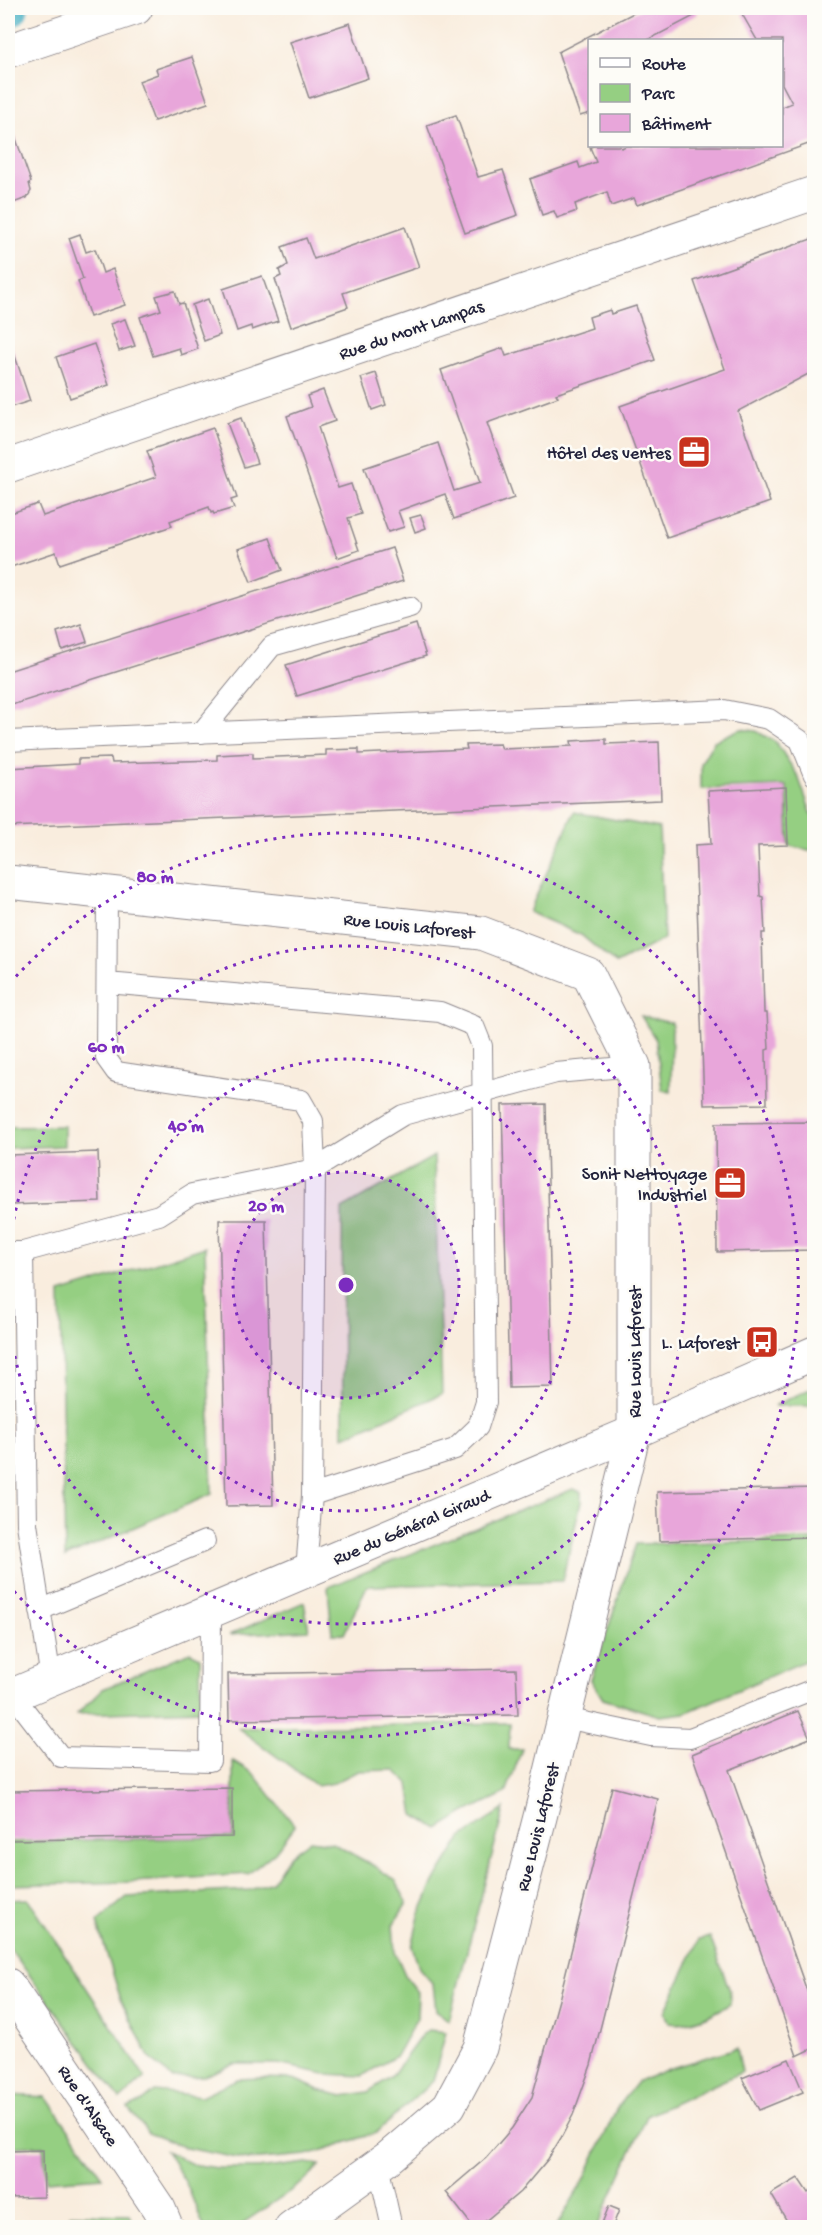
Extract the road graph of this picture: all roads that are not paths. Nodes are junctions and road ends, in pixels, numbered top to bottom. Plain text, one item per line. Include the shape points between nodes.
1 (136, 8) edge
2 (8, 51) edge
3 (814, 193) edge
4 (8, 466) edge
5 (410, 607) dead end
6 (201, 733) junction
7 (8, 741) edge
8 (814, 776) edge
9 (8, 882) edge
10 (107, 892) junction
11 (107, 983) junction
12 (634, 1066) junction
13 (482, 1093) junction
14 (315, 1169) junction
15 (15, 1252) edge
16 (814, 1353) edge
17 (634, 1432) junction
18 (312, 1495) junction
19 (205, 1541) dead end
20 (306, 1571) junction
21 (40, 1610) junction
22 (211, 1611) junction
23 (51, 1679) junction
24 (814, 1689) edge
25 (10, 1696) edge
26 (563, 1724) junction
27 (8, 1985) edge
28 (378, 2165) junction
29 (167, 2228) edge
30 (291, 2228) edge
31 (392, 2228) edge

1 - 2 street
3 - 4 street, Rue du Mont Lampas
5 - 6 lane via 272,646
6 - 7 lane
6 - 8 lane via 724,710 769,719 800,740
9 - 10 street, Rue Louis Laforest
10 - 11 lane
10 - 12 street, Rue Louis Laforest via 481,933 588,974
11 - 13 lane via 440,1012 474,1026 482,1046
11 - 14 lane via 106,1058 116,1072 301,1100 313,1121
12 - 13 lane via 556,1073
12 - 17 street, Rue Louis Laforest
13 - 14 lane via 404,1115
13 - 18 lane via 486,1402 478,1427 455,1449
14 - 15 lane via 192,1194 159,1215
14 - 18 lane
15 - 21 lane via 27,1524
16 - 17 street, Rue du Général Giraud
17 - 20 street, Rue du Général Giraud
17 - 26 street, Rue Louis Laforest
18 - 20 lane
19 - 21 lane
20 - 22 street, Rue du Général Giraud
21 - 23 lane
22 - 23 street, Rue du Général Giraud
22 - 25 lane via 210,1761 61,1757
23 - 25 street, Rue du Général Giraud
24 - 26 lane via 690,1738
26 - 28 street, Rue Louis Laforest via 480,2048 449,2106
27 - 29 street, Rue d'Alsace via 159,2209
28 - 30 street, Rue Louis Laforest
28 - 31 lane

